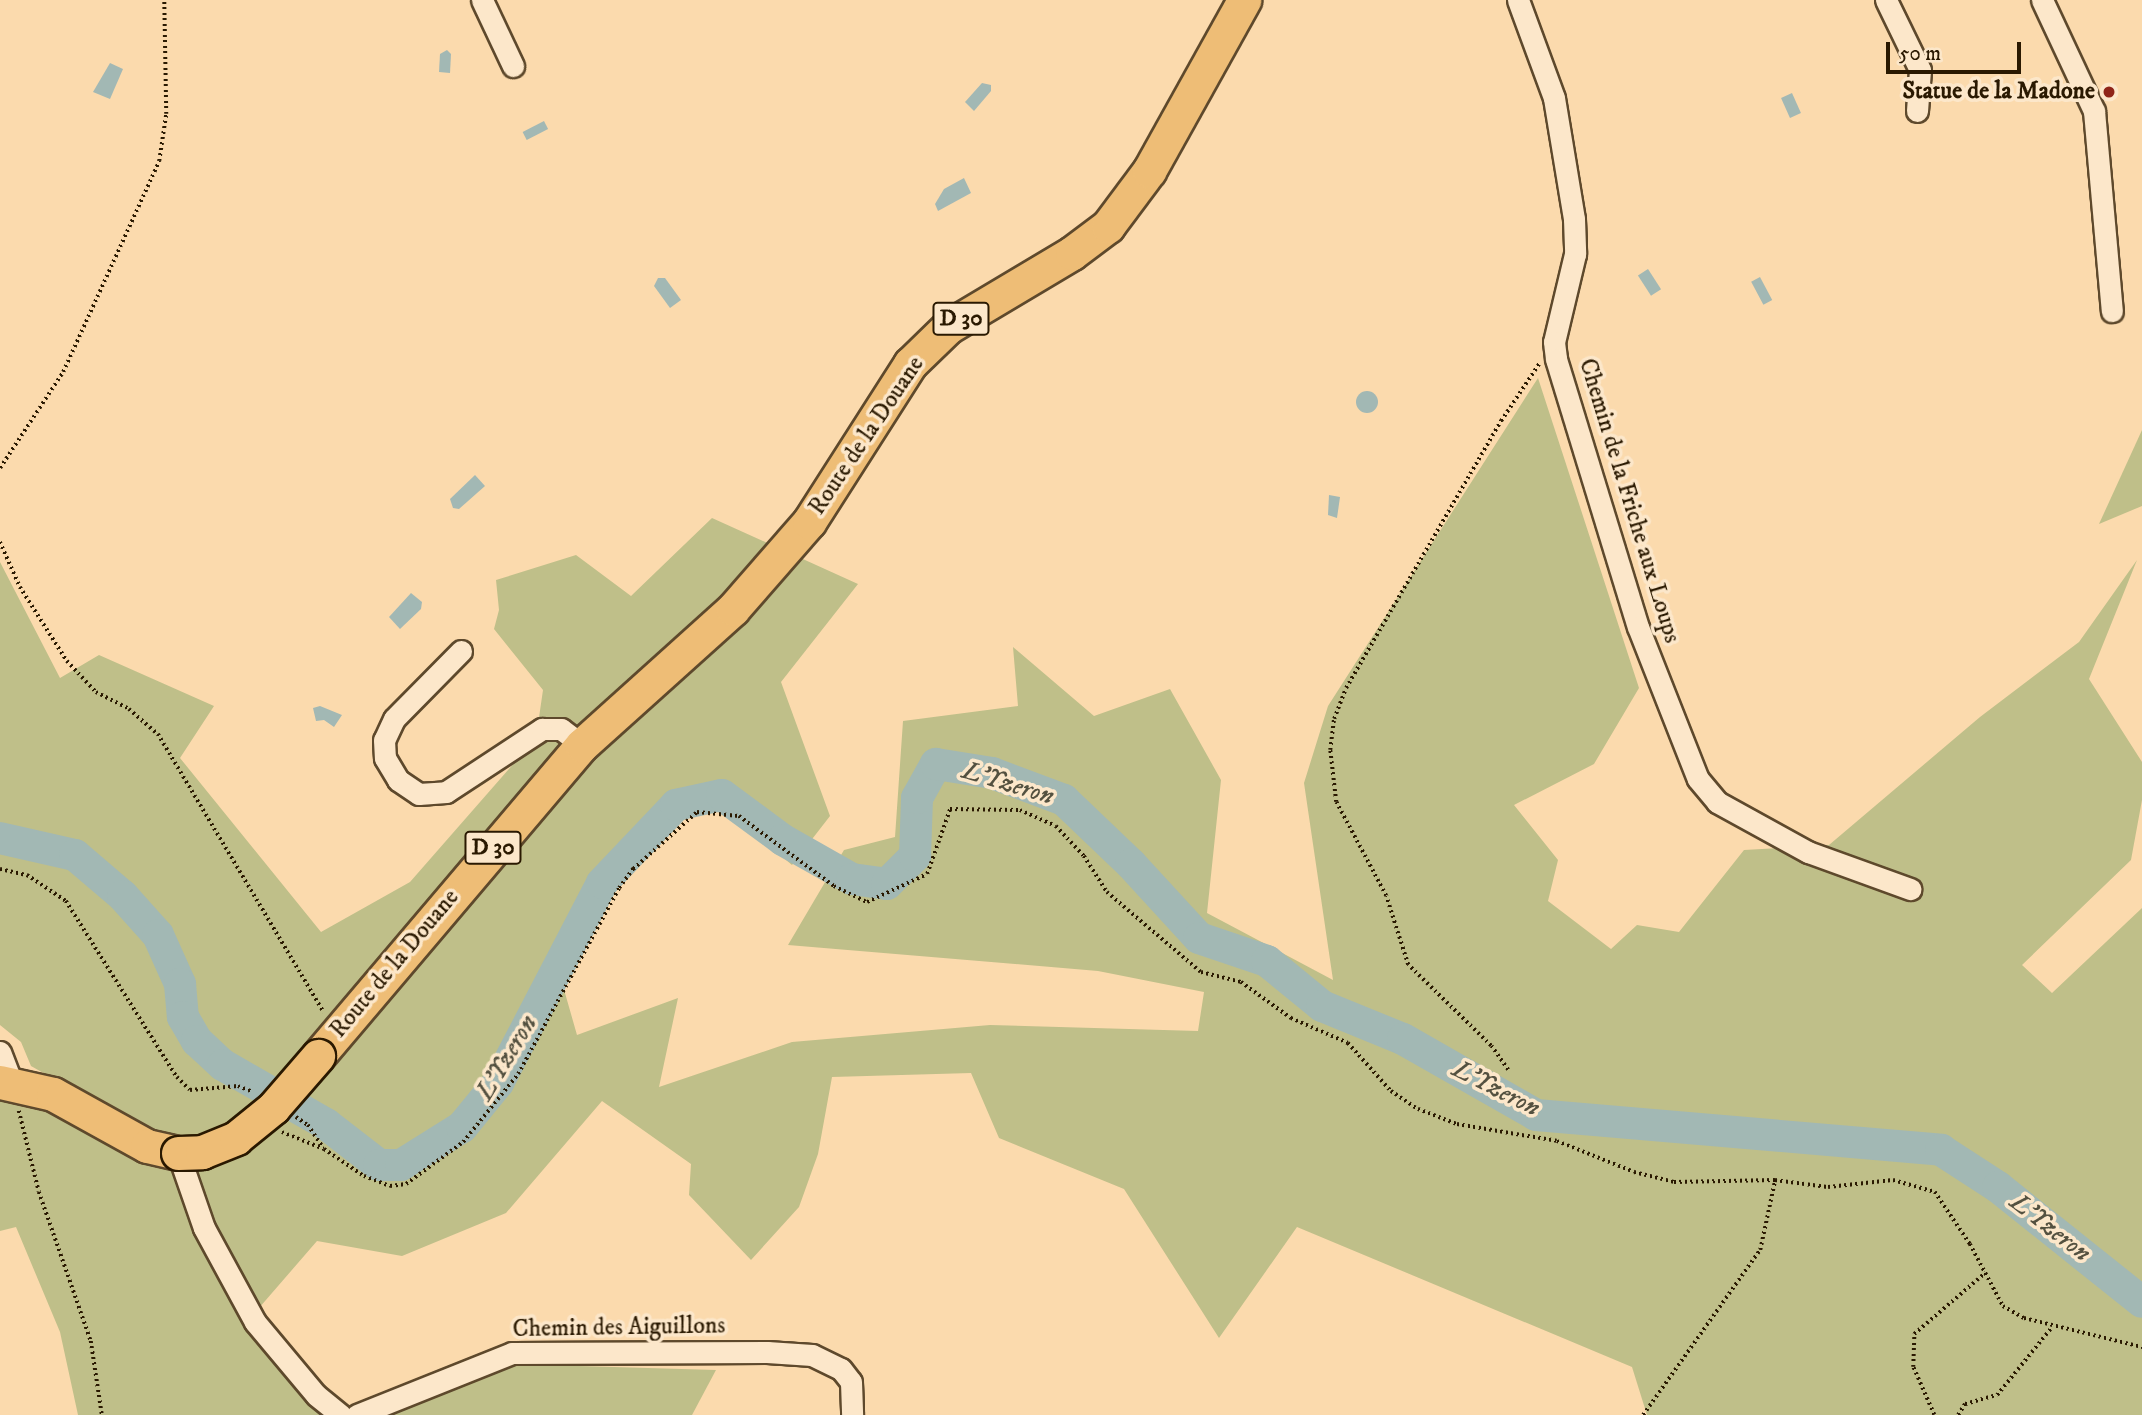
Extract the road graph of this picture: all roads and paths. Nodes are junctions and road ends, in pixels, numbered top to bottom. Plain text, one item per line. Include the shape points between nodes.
1 (164, 0) edge
2 (482, 0) edge
3 (1244, 0) edge
4 (1518, 0) edge
5 (1886, 0) edge
6 (2042, 0) edge
7 (513, 66) dead end
8 (1917, 111) dead end
9 (2112, 312) dead end
10 (1554, 342) junction
11 (0, 468) edge
12 (0, 542) edge
13 (461, 651) dead end
14 (582, 745) junction
15 (0, 869) edge
16 (1910, 889) dead end
17 (328, 1044) junction
18 (1508, 1070) dead end
19 (4, 1072) edge
20 (255, 1094) dead end
21 (287, 1112) dead end
22 (274, 1123) dead end
23 (324, 1149) junction
24 (178, 1153) junction
25 (1775, 1180) junction
26 (1985, 1273) junction
27 (2053, 1327) junction
28 (2142, 1347) edge
29 (102, 1415) edge
30 (341, 1415) edge
31 (357, 1415) edge
32 (852, 1415) edge
33 (1643, 1415) edge
34 (1934, 1415) edge
35 (1958, 1415) edge

1 - 11 path via 166,114 159,161 64,372
2 - 7 street
3 - 14 main road, Route de la Douane / D 30 via 1150,171 1108,226 1072,253 948,327 910,364 800,532 733,608
4 - 10 street, Chemin de la Friche aux Loups via 1554,97 1574,219 1575,254
5 - 8 street via 1920,71
6 - 9 street via 2094,111
10 - 16 street, Chemin de la Friche aux Loups via 1564,391 1638,627 1698,779 1717,802 1808,852
10 - 18 path via 1501,421 1364,655 1334,719 1331,750 1336,802 1386,896 1408,965 1491,1046
12 - 17 path via 20,587 67,662 96,692 129,709 158,734 205,819 252,887
13 - 14 street via 394,719 384,740 385,758 398,780 419,794 446,792 542,729 561,729
14 - 17 main road, Route de la Douane / D 30
15 - 20 path via 27,875 66,901 177,1077 190,1090 237,1086
17 - 24 main road, D 30, bridge via 266,1115 236,1138 202,1152
19 - 24 main road, D 30 via 147,1146
19 - 29 path via 91,1341
21 - 23 path via 308,1125
22 - 23 path via 278,1130
23 - 25 path via 364,1176 390,1186 407,1184 463,1142 518,1074 619,888 633,869 697,812 739,816 834,886 867,902 927,874 934,842 950,809 969,808 1020,810 1056,826 1084,856 1107,892 1202,972 1241,982 1291,1018 1348,1043 1391,1091 1418,1109 1457,1124 1557,1141 1634,1172 1674,1182
24 - 30 street via 204,1228 255,1321 316,1395
25 - 26 path via 1828,1187 1893,1180 1935,1192
25 - 33 path via 1760,1250
26 - 27 path via 2003,1306
26 - 34 path via 1914,1334 1913,1367
27 - 28 path
27 - 35 path via 1997,1395 1965,1404
31 - 32 street, Chemin des Aiguillons via 512,1353 767,1352 812,1355 834,1364 851,1382

